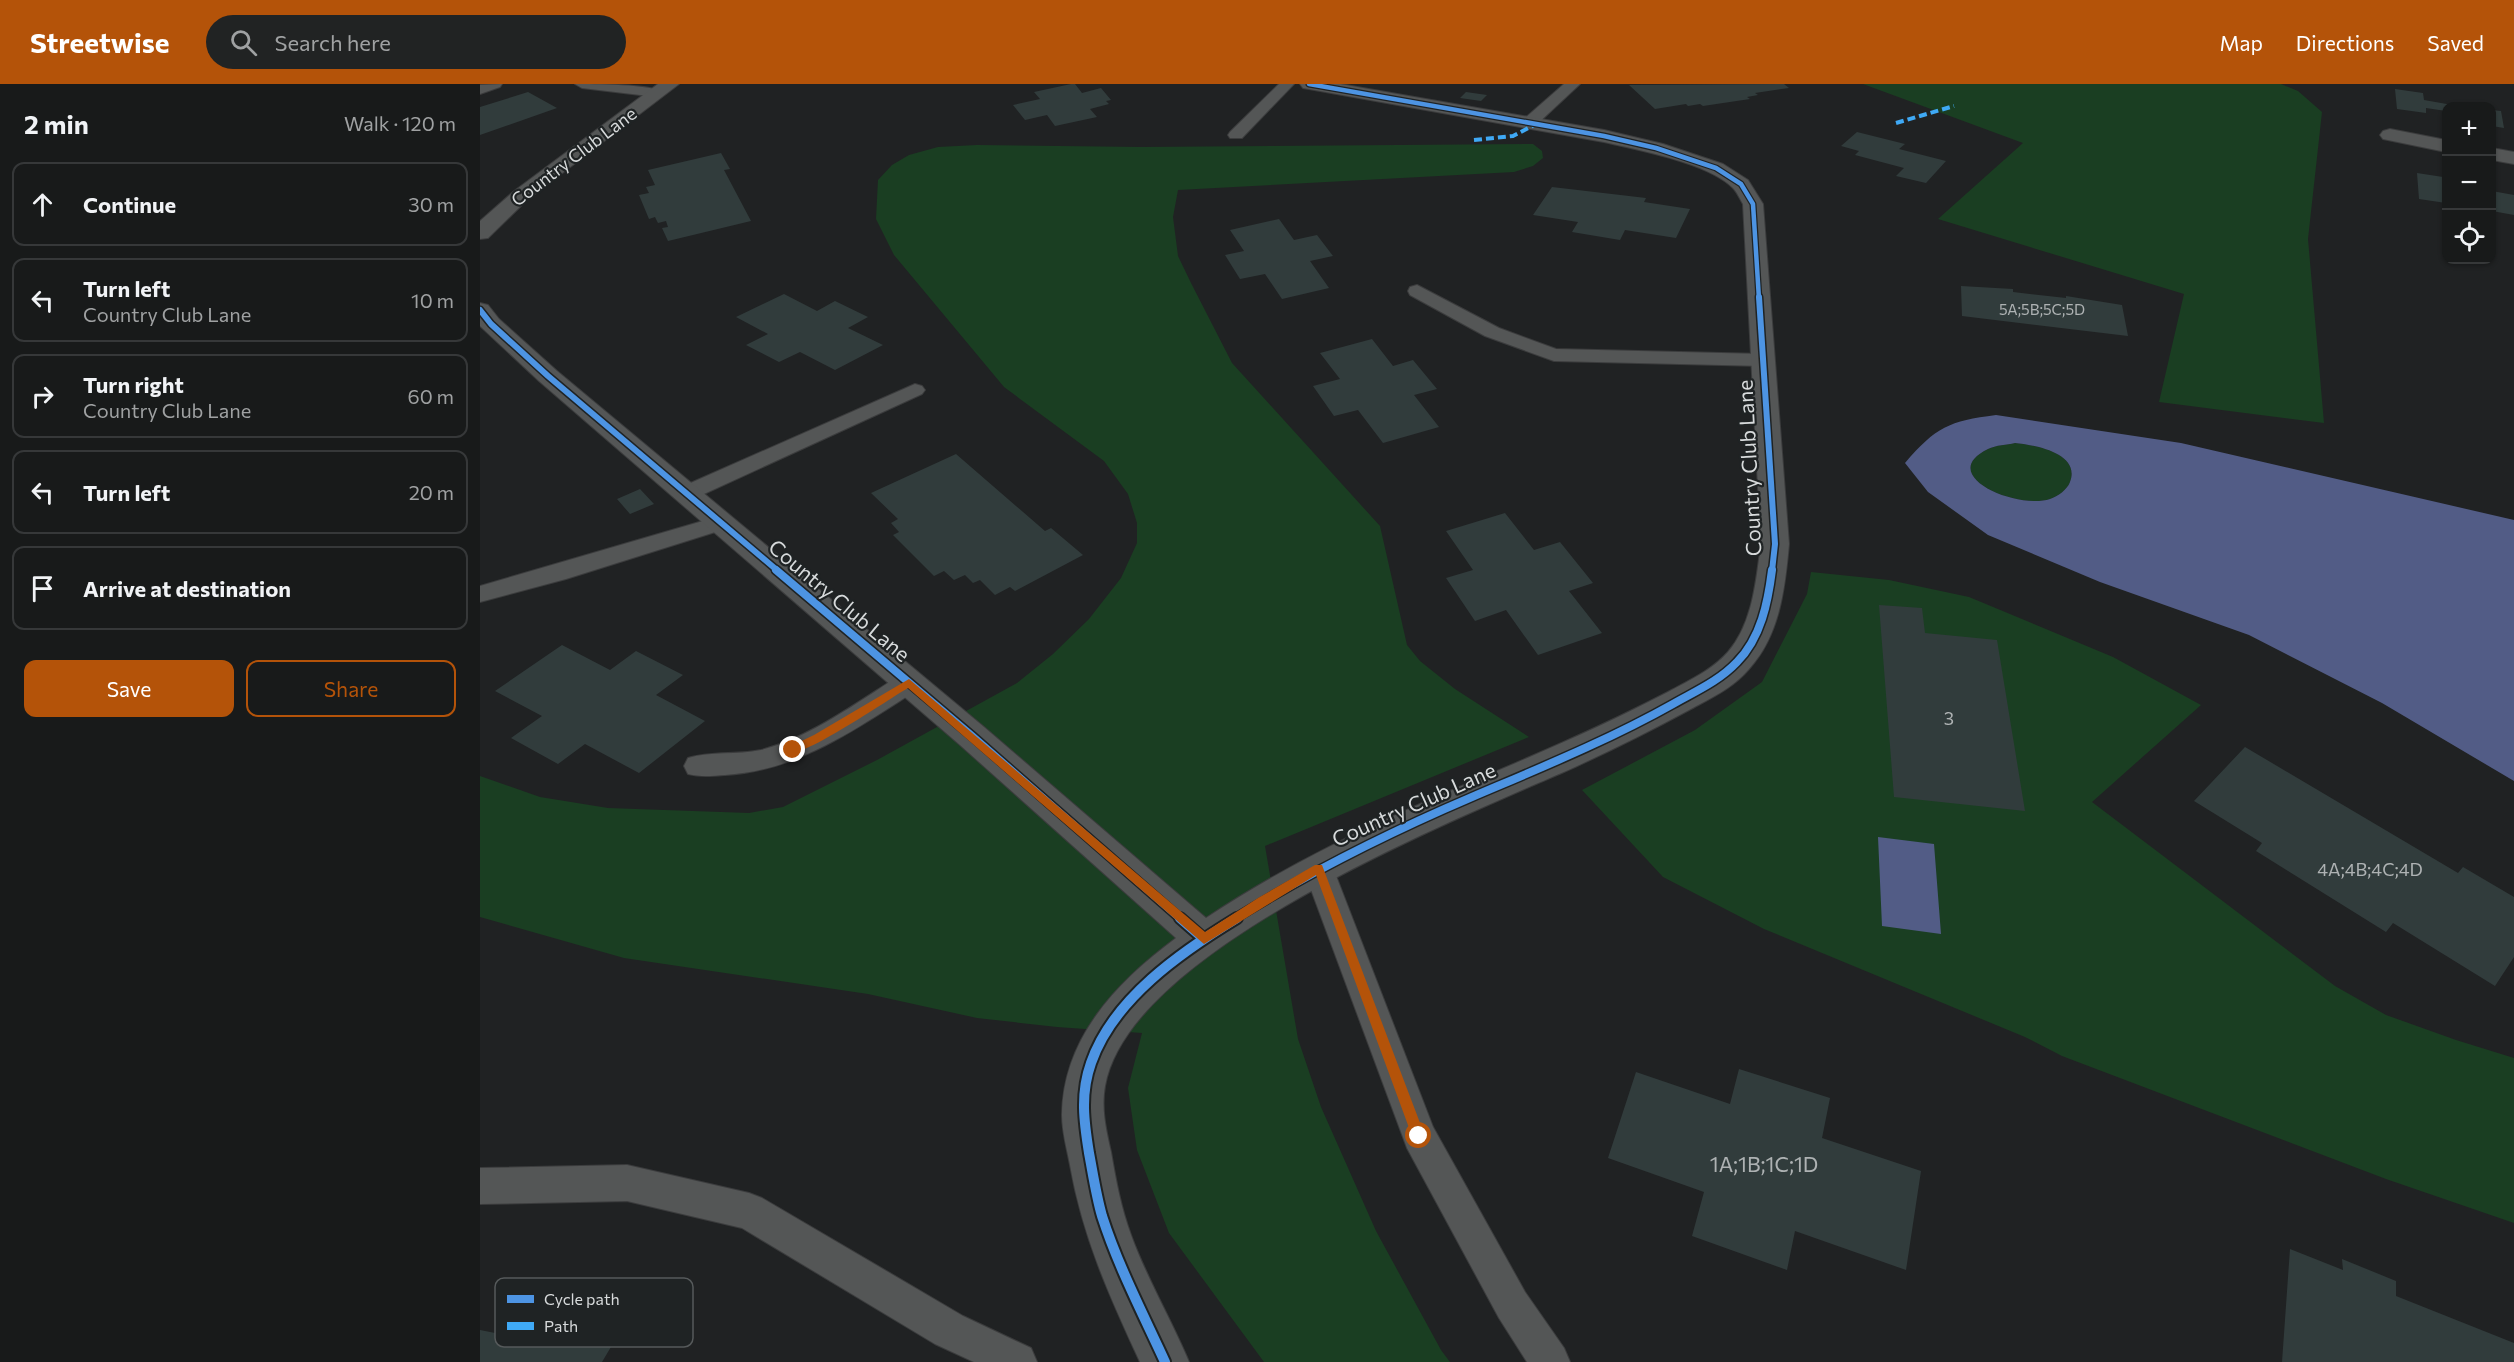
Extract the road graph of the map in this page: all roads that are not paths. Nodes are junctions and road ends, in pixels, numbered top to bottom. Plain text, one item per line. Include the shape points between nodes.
1 (495, 84) edge
2 (582, 84) edge
3 (1287, 84) edge
4 (1309, 84) edge
5 (1573, 84) edge
6 (664, 89) edge
7 (480, 90) edge
8 (1529, 123) junction
9 (1236, 135) dead end
10 (2390, 135) dead end
11 (2442, 145) edge
12 (2496, 155) edge
13 (2514, 158) edge
14 (480, 233) edge
15 (1417, 291) dead end
16 (480, 310) edge
17 (1763, 360) junction
18 (915, 390) dead end
19 (685, 494) junction
20 (720, 524) junction
21 (480, 594) edge
22 (909, 683) junction
23 (698, 766) dead end
24 (1318, 868) junction
25 (1204, 939) junction
26 (480, 1186) edge
27 (1017, 1362) edge
28 (1165, 1362) edge
29 (1550, 1362) edge

1 - 7 lane
2 - 6 lane
3 - 9 lane
4 - 8 street, Country Club Lane
5 - 8 lane
6 - 14 street, Country Club Lane via 520,196
8 - 17 street, Country Club Lane via 1678,154 1716,168 1741,184 1753,204
10 - 11 street
12 - 13 street
15 - 17 lane via 1492,332 1554,355
16 - 19 street, Country Club Lane via 548,376
17 - 24 street, Country Club Lane via 1775,544 1769,598 1747,650 1727,672 1610,738
18 - 19 lane
19 - 20 street, Country Club Lane
20 - 21 lane
20 - 22 street, Country Club Lane
22 - 23 lane via 793,750 761,760
22 - 25 street, Country Club Lane
24 - 25 street, Country Club Lane
24 - 29 lane via 1419,1136 1512,1305
25 - 28 street, Country Club Lane via 1167,965 1136,994 1105,1034 1087,1073 1082,1114 1102,1215
26 - 27 lane via 627,1183 749,1210 949,1330

